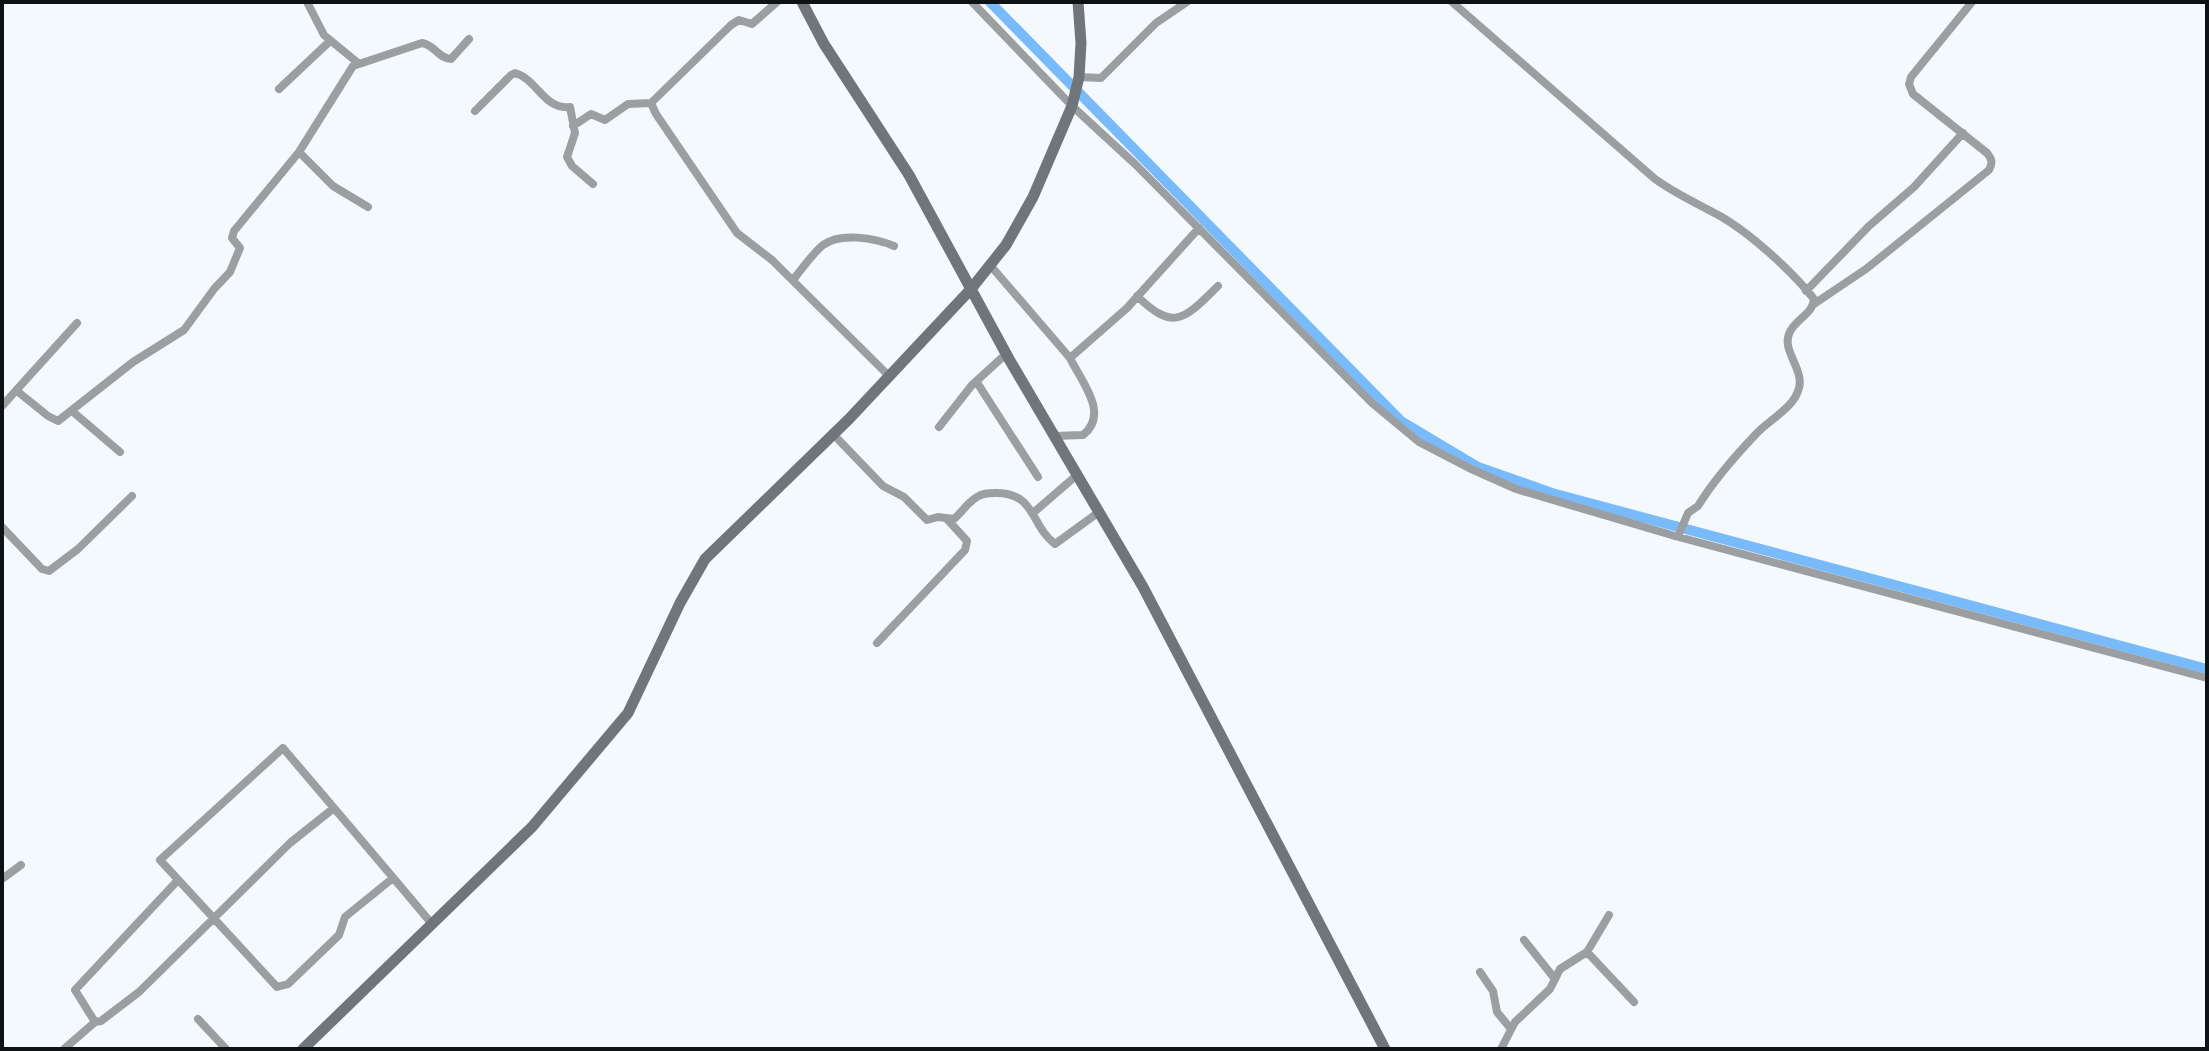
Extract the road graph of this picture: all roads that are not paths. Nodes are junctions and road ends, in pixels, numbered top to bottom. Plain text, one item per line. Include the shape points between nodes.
1 (307, 2) edge
2 (777, 2) edge
3 (802, 2) edge
4 (972, 2) edge
5 (1078, 2) edge
6 (1187, 2) edge
7 (1452, 2) edge
8 (1972, 2) edge
9 (469, 39) dead end
10 (330, 41) junction
11 (358, 63) junction
12 (1079, 80) junction
13 (279, 89) dead end
14 (1072, 102) junction
15 (651, 103) junction
16 (475, 111) dead end
17 (573, 126) junction
18 (1963, 133) junction
19 (299, 152) junction
20 (593, 184) dead end
21 (368, 207) dead end
22 (1199, 228) junction
23 (894, 246) dead end
24 (990, 265) junction
25 (793, 280) junction
26 (1218, 286) dead end
27 (971, 289) junction
28 (1806, 291) junction
29 (1137, 296) junction
30 (1814, 304) junction
31 (77, 323) dead end
32 (1006, 354) junction
33 (1070, 358) junction
34 (889, 376) junction
35 (976, 381) junction
36 (17, 391) junction
37 (2, 406) edge
38 (72, 411) junction
39 (939, 427) dead end
40 (833, 434) junction
41 (1054, 436) junction
42 (120, 452) dead end
43 (1077, 475) junction
44 (1038, 477) dead end
45 (132, 496) dead end
46 (1099, 512) junction
47 (1033, 513) junction
48 (947, 519) junction
49 (2, 527) edge
50 (1677, 535) junction
51 (877, 643) dead end
52 (2207, 678) edge
53 (334, 808) junction
54 (21, 865) dead end
55 (393, 878) junction
56 (2, 879) edge
57 (178, 880) junction
58 (1609, 915) dead end
59 (214, 920) junction
60 (432, 924) junction
61 (1524, 940) dead end
62 (1587, 952) junction
63 (1480, 972) dead end
64 (1555, 979) junction
65 (1634, 1002) dead end
66 (198, 1019) dead end
67 (95, 1022) junction
68 (1511, 1029) junction
69 (64, 1049) edge
70 (226, 1049) edge
71 (303, 1049) edge
72 (1385, 1049) edge
73 (1501, 1049) edge

1 - 10 street
2 - 15 street via 752,24 739,20 731,25
3 - 27 street via 909,175
4 - 14 street
5 - 12 street
6 - 12 street via 1156,23 1101,78
7 - 28 street via 1655,179 1736,226
8 - 18 street via 1909,84 1913,94
9 - 11 street via 451,59 422,43
10 - 11 street
10 - 13 street
11 - 19 street
12 - 14 street
14 - 22 street
14 - 24 street via 1027,210
15 - 17 street via 628,104 605,120 591,114
15 - 25 street via 737,233
16 - 17 street via 511,75 519,74 555,105 570,107
17 - 20 street via 567,157
18 - 28 street
18 - 30 street via 1992,158 1989,170
19 - 21 street via 333,186
19 - 38 street via 234,231 232,238 240,248 230,272 184,330
22 - 29 street
22 - 50 street via 1372,403 1419,442 1516,489
23 - 25 street via 875,240 836,240 822,246
24 - 27 street
24 - 33 street
25 - 34 street
26 - 29 street via 1176,318 1156,314
27 - 32 street
27 - 34 street
28 - 30 street
29 - 33 street
30 - 50 street via 1788,335 1800,377 1795,396 1688,513
31 - 36 street
32 - 35 street
32 - 41 street
33 - 41 street via 1095,407 1095,419 1083,435
34 - 40 street
35 - 39 street
35 - 44 street
36 - 37 street
36 - 38 street via 55,421
38 - 42 street
40 - 48 street via 924,519
40 - 60 street via 705,559 628,713 532,827
41 - 43 street
43 - 46 street
43 - 47 street
45 - 49 street via 49,571
46 - 47 street via 1055,544
46 - 72 street
47 - 48 street via 1020,498 989,493
48 - 51 street via 967,541 965,550
50 - 52 street
53 - 55 street
53 - 57 street via 283,748 160,860
53 - 59 street via 290,843
54 - 56 street
55 - 59 street via 345,917 339,935 282,987 269,981
55 - 60 street
57 - 59 street
57 - 67 street via 75,990
58 - 62 street
59 - 67 street via 139,992
60 - 71 street
61 - 64 street
62 - 64 street via 1564,964
62 - 65 street
63 - 68 street via 1493,991 1497,1012
64 - 68 street
66 - 70 street
67 - 69 street
68 - 73 street

